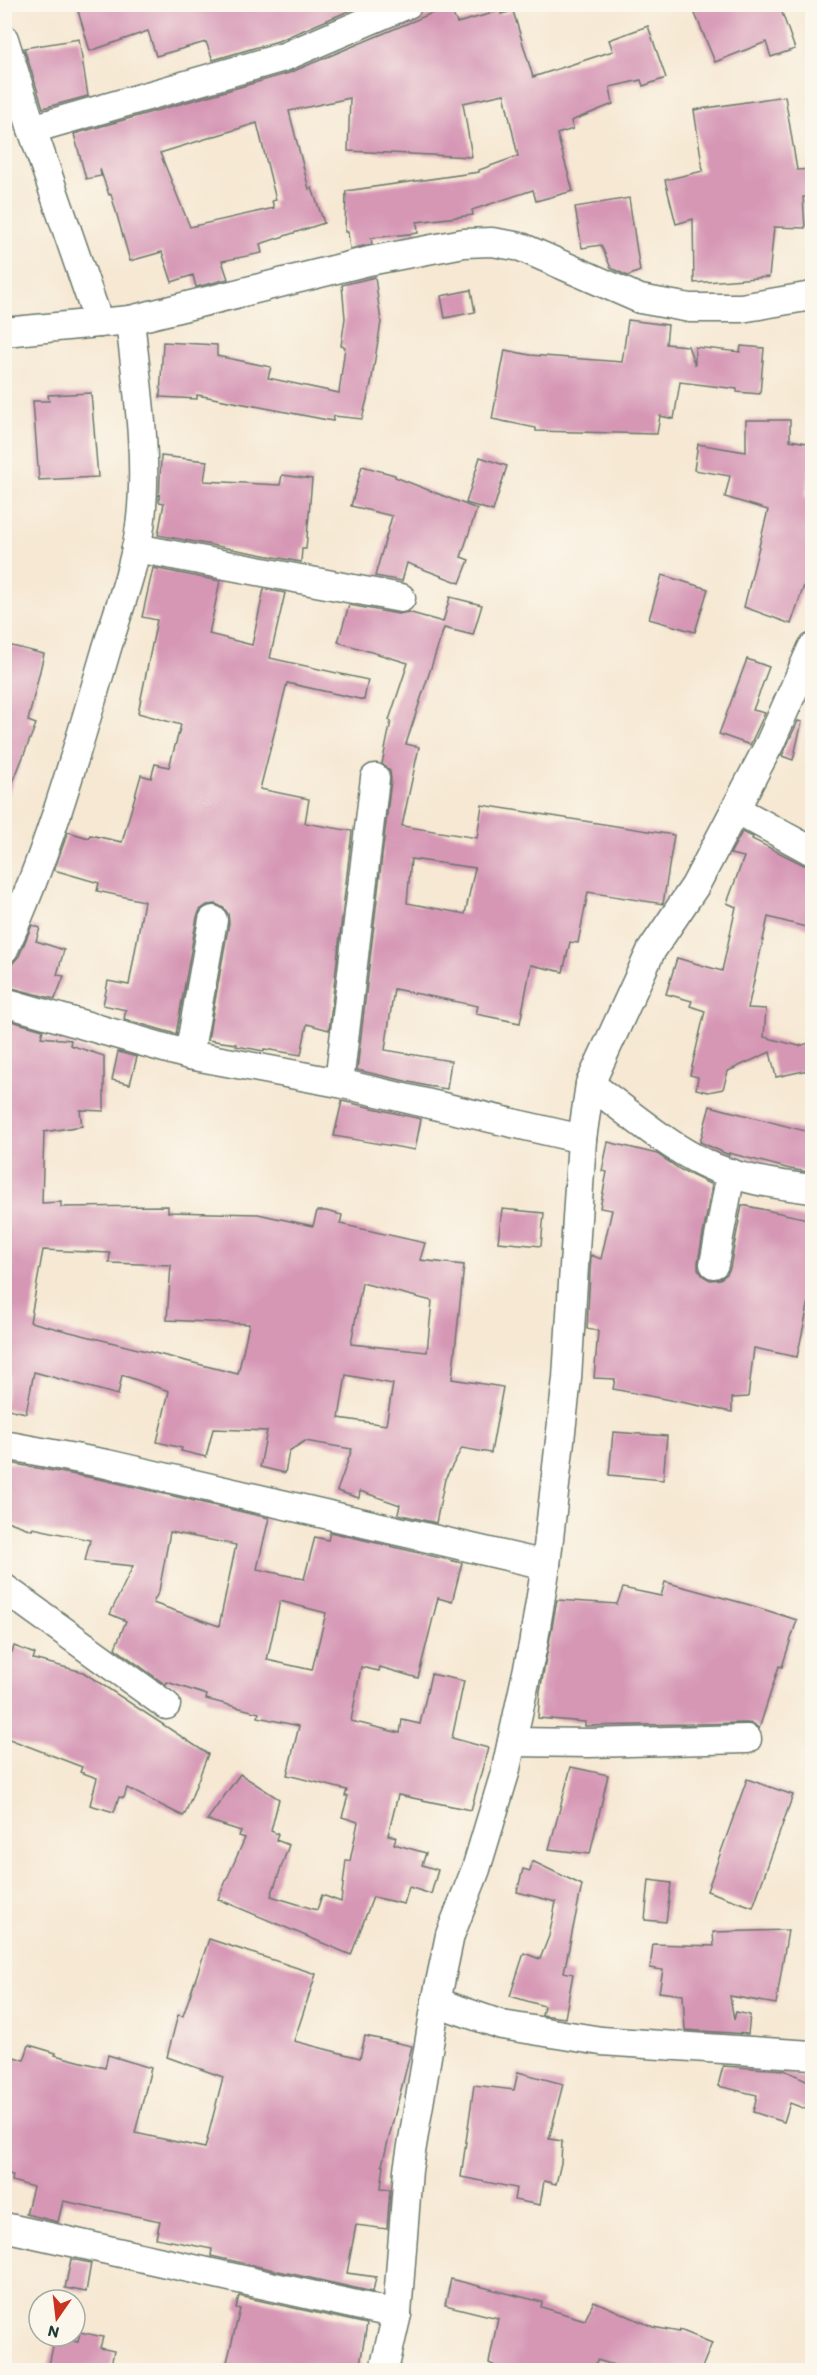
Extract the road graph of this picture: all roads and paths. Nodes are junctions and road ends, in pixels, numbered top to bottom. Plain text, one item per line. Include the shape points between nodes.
1 (408, 4) edge
2 (4, 39) edge
3 (32, 129) junction
4 (813, 296) edge
5 (130, 320) junction
6 (99, 323) junction
7 (4, 332) edge
8 (136, 548) junction
9 (401, 598) dead end
10 (811, 656) edge
11 (375, 778) dead end
12 (735, 809) junction
13 (813, 851) edge
14 (213, 920) dead end
15 (4, 950) edge
16 (4, 1002) edge
17 (189, 1055) junction
18 (339, 1083) junction
19 (590, 1084) junction
20 (582, 1139) junction
21 (731, 1173) junction
22 (813, 1189) edge
23 (714, 1264) dead end
24 (4, 1445) edge
25 (546, 1565) junction
26 (4, 1588) edge
27 (166, 1705) dead end
28 (747, 1739) dead end
29 (512, 1742) junction
30 (436, 2002) junction
31 (813, 2055) edge
32 (4, 2227) edge
33 (397, 2314) junction
34 (384, 2370) edge

1 - 3 street via 284,57
2 - 3 street
3 - 6 street
4 - 5 street via 741,308 690,308 640,299 521,247 492,242 369,261
5 - 6 street
5 - 8 street via 144,445
6 - 7 street
8 - 9 street
8 - 15 street via 63,795 30,894
10 - 12 street
11 - 18 street
12 - 13 street
12 - 19 street via 695,886 651,951
14 - 17 street
16 - 17 street
17 - 18 street
18 - 20 street
19 - 20 street
19 - 21 street via 671,1144
20 - 25 street via 567,1378
21 - 22 street
21 - 23 street
24 - 25 street via 117,1466
25 - 29 street
26 - 27 street
28 - 29 street
29 - 30 street via 476,1869 450,1935
30 - 31 street via 502,2025 601,2041
30 - 33 street via 408,2170
32 - 33 street
33 - 34 street

